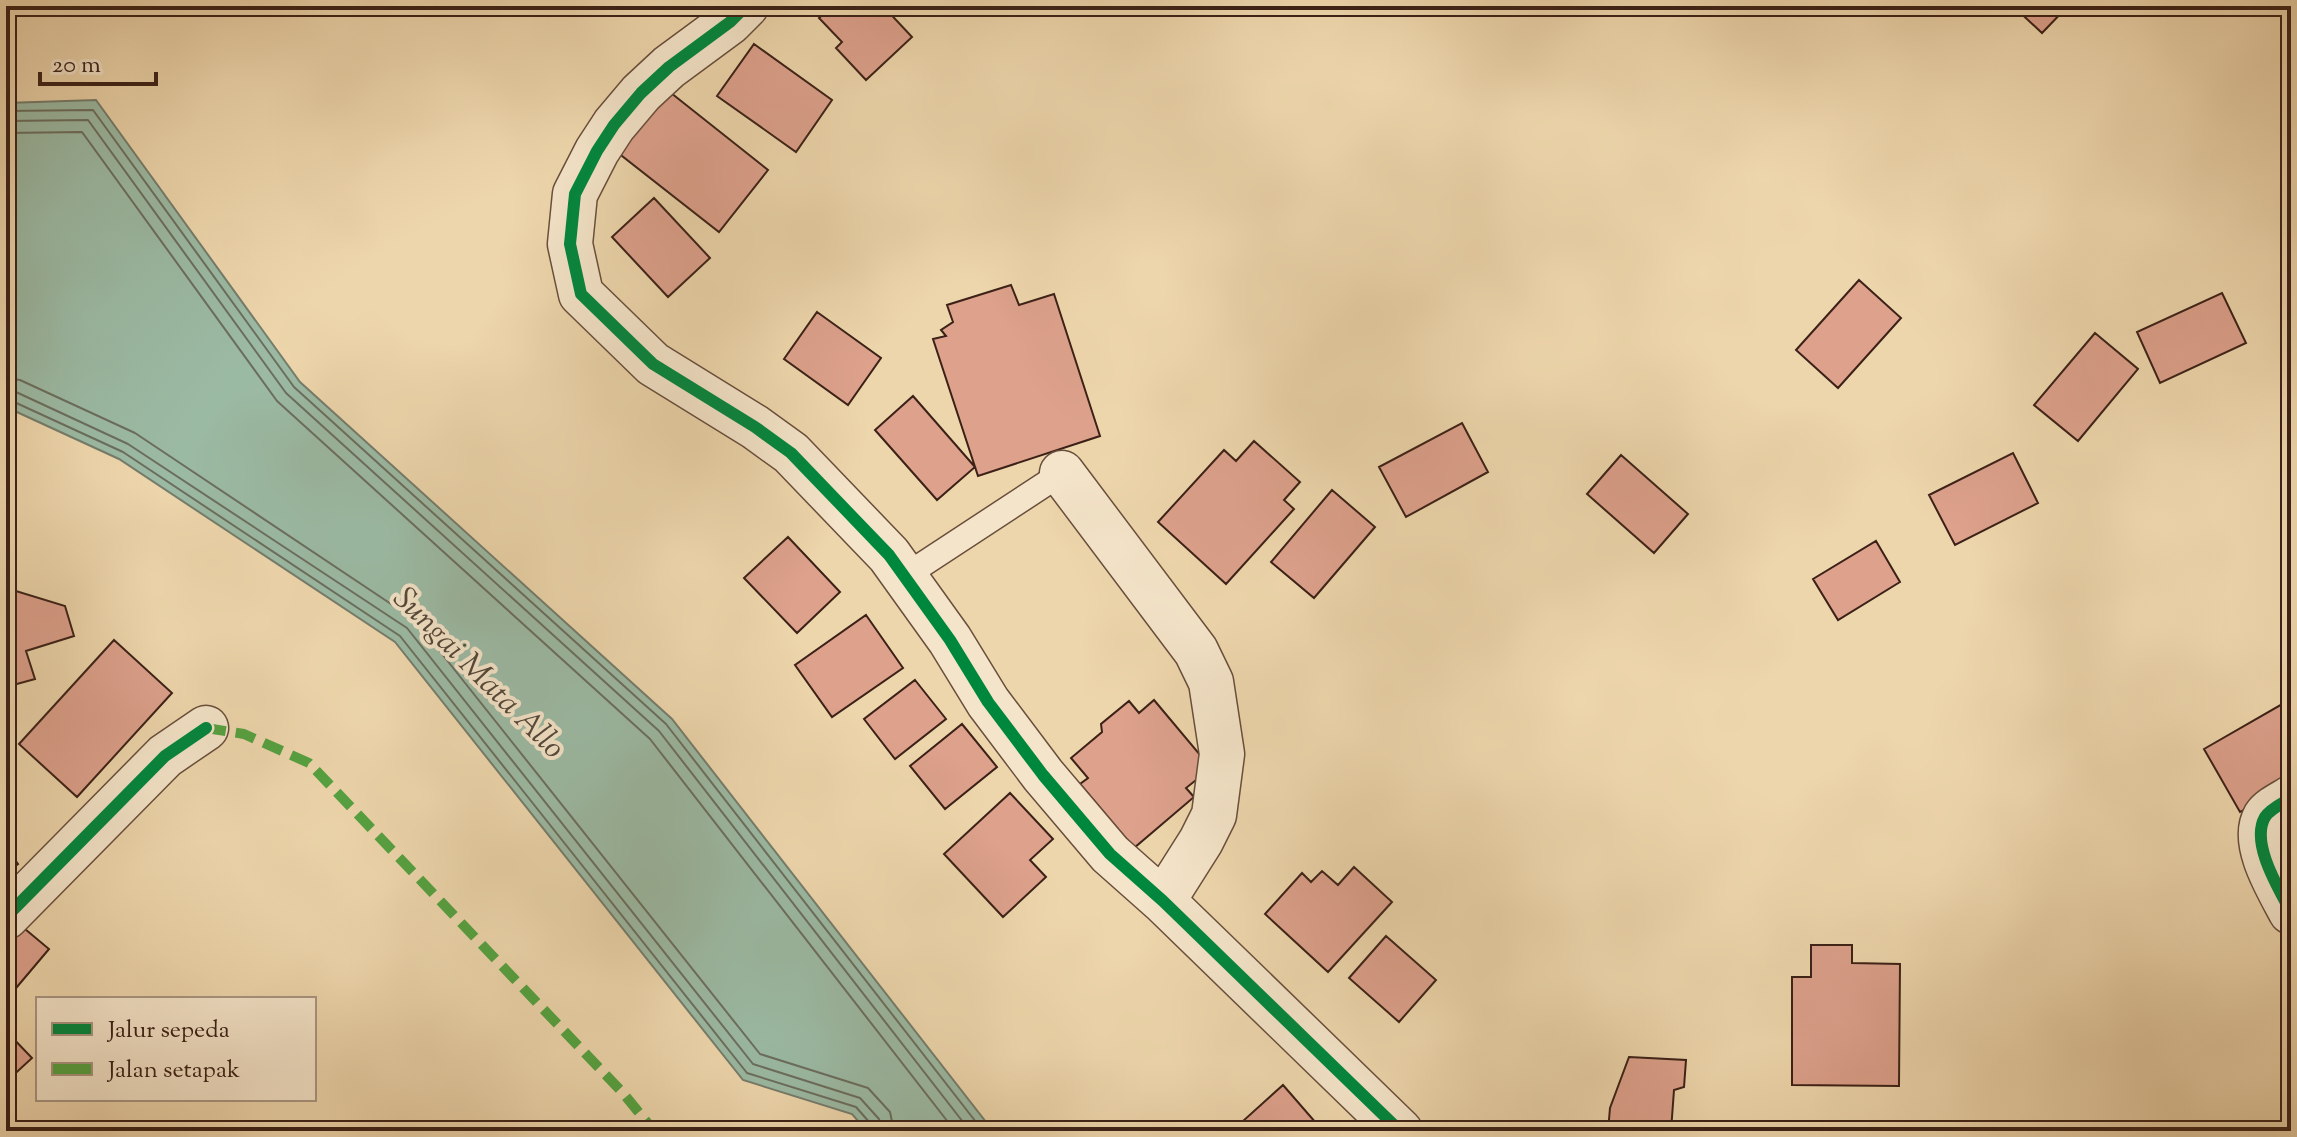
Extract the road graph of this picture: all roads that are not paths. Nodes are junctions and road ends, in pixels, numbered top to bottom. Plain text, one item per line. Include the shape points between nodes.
1 (746, 6) edge
2 (1062, 473) joint
3 (905, 576) junction
4 (206, 728) dead end
5 (2291, 798) edge
6 (1163, 901) junction
7 (2291, 912) edge
8 (6, 917) edge
9 (1400, 1131) edge

1 - 3 street via 641,93 597,151 575,194 570,244 581,294 653,364 791,453
2 - 3 lane
2 - 6 street via 1196,651 1211,682 1222,754 1214,815
3 - 6 street via 1043,775 1110,854
4 - 8 street via 165,756
5 - 7 street via 2266,815 2261,832 2263,853
6 - 9 street

